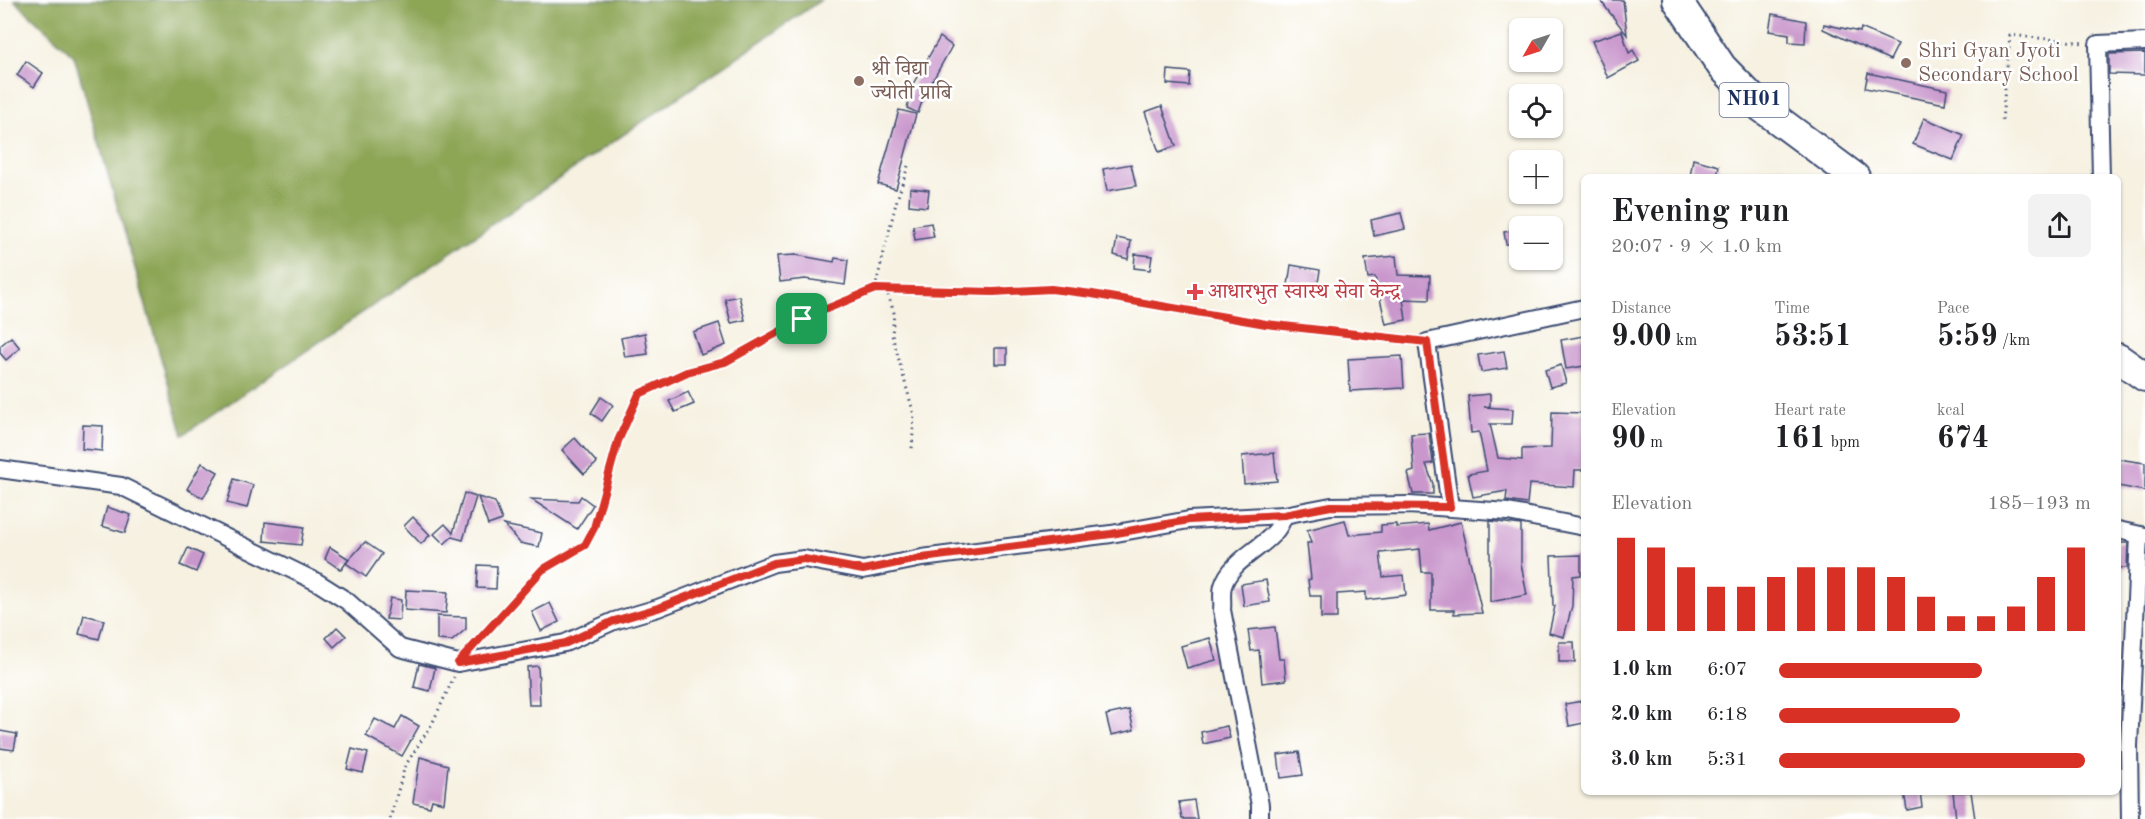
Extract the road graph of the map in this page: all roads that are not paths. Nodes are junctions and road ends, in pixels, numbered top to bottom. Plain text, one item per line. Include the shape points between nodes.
1 (1677, 0) edge
2 (2145, 42) edge
3 (1851, 174) edge
4 (2101, 174) edge
5 (1581, 309) edge
6 (2121, 360) edge
7 (2145, 377) edge
8 (0, 469) edge
9 (1450, 507) junction
10 (1284, 515) junction
11 (1581, 526) edge
12 (2121, 531) edge
13 (2142, 536) edge
14 (1260, 819) edge
15 (2130, 819) edge

1 - 3 highway, NH01 via 1722,67 1762,108
2 - 4 street via 2098,44
5 - 9 street via 1427,342
6 - 7 highway
8 - 10 street via 121,486 317,582 347,601 400,648 458,663 566,643 614,621 774,563 804,559 863,570 1189,520
9 - 10 street via 1331,506
9 - 11 street via 1509,512
10 - 14 street via 1268,538 1229,573 1223,587 1222,610
12 - 13 street
13 - 15 street via 2129,746

